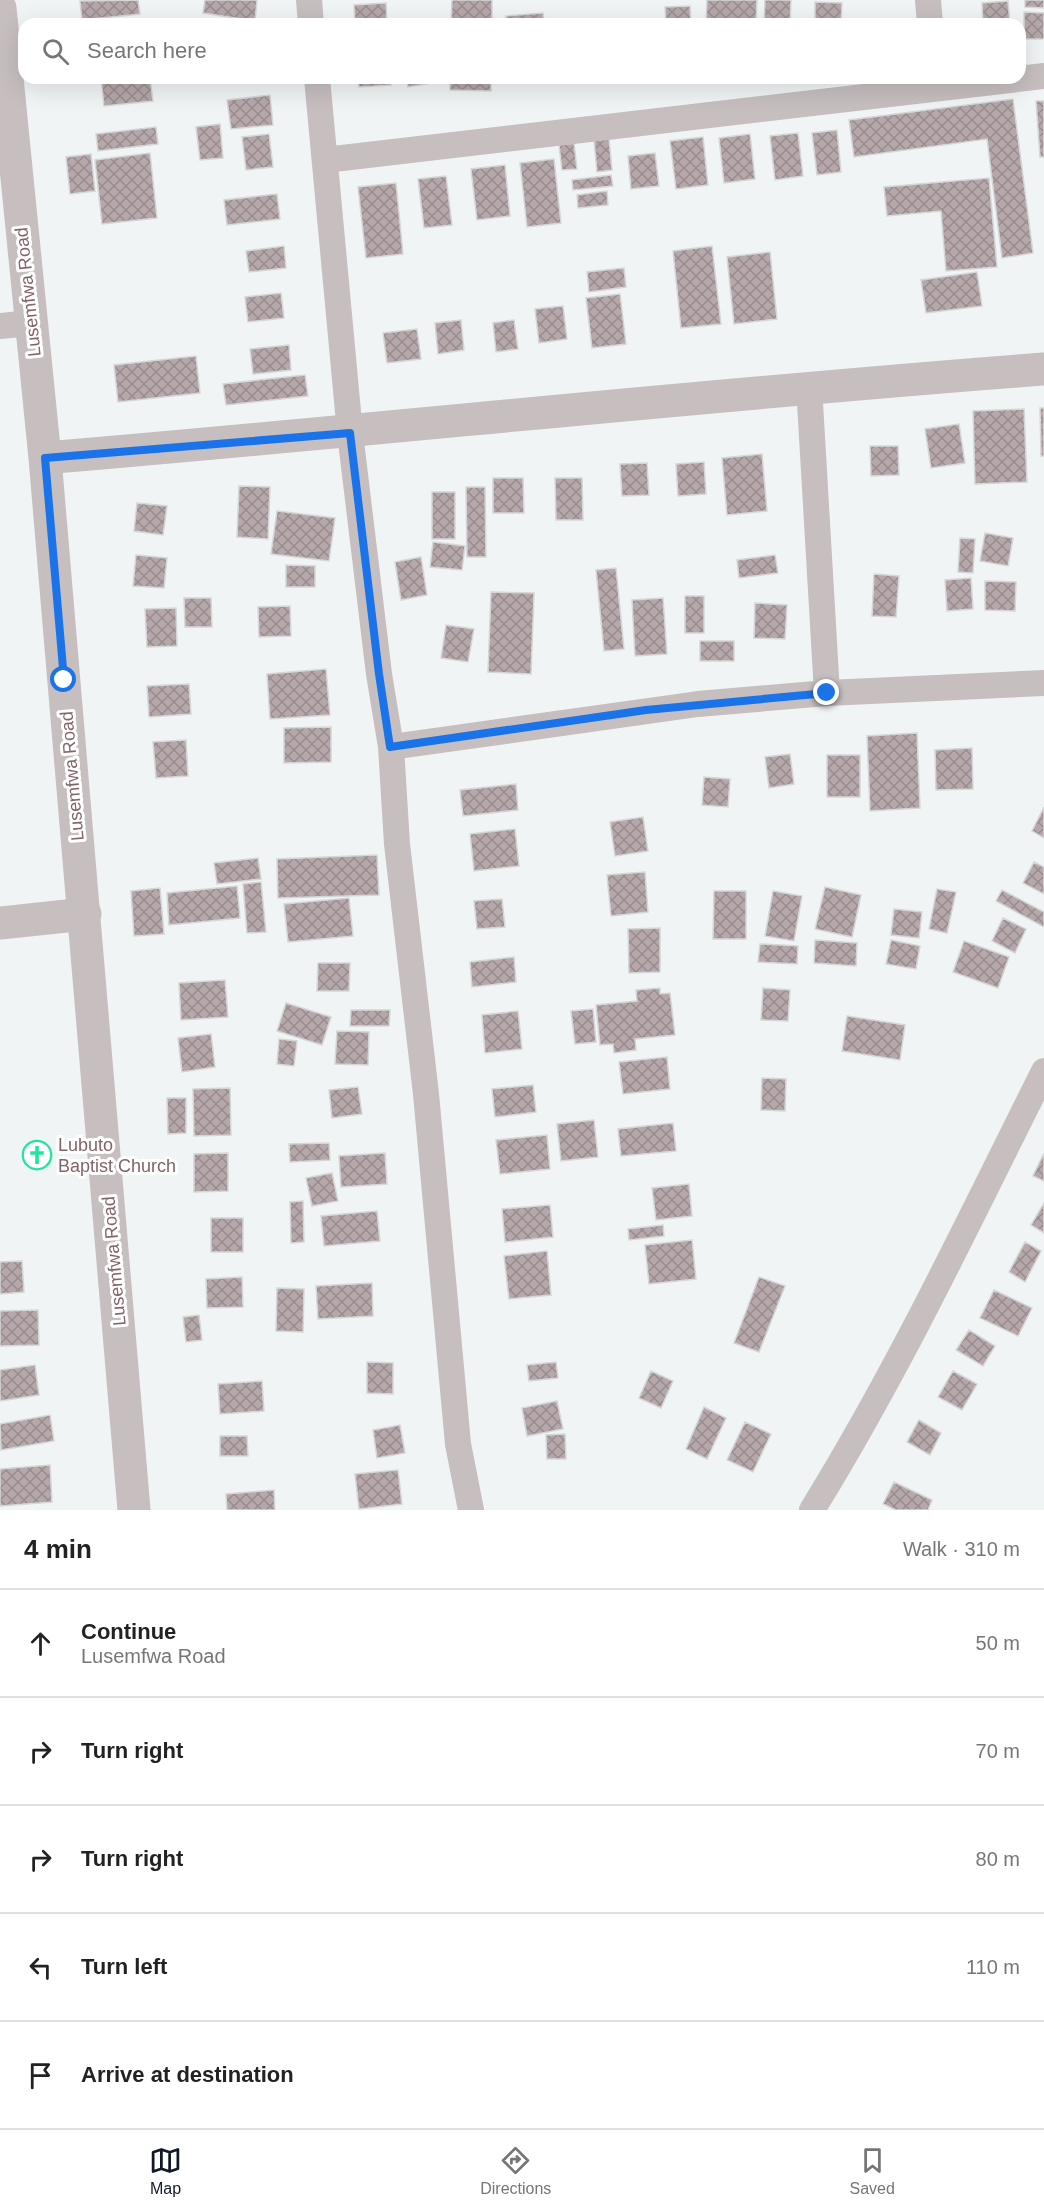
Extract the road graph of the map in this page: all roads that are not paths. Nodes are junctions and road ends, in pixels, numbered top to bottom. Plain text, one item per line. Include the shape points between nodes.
1 (309, 0) edge
2 (928, 0) edge
3 (0, 8) edge
4 (310, 18) edge
5 (930, 18) edge
6 (1044, 76) edge
7 (1026, 77) edge
8 (318, 84) edge
9 (926, 84) edge
10 (325, 160) junction
11 (16, 325) edge
12 (1044, 369) edge
13 (809, 386) junction
14 (350, 433) junction
15 (45, 458) junction
16 (1044, 683) edge
17 (827, 693) junction
18 (390, 747) junction
19 (85, 914) junction
20 (0, 923) edge
21 (1044, 1071) edge
22 (135, 1510) edge
23 (471, 1510) edge
24 (812, 1510) edge

1 - 4 street
2 - 5 street
3 - 11 street, Lusemfwa Road
6 - 7 street
8 - 10 street
9 - 10 street
10 - 14 street
11 - 15 street, Lusemfwa Road
12 - 13 street
13 - 14 street
13 - 17 street
14 - 15 street
14 - 18 street
15 - 19 street, Lusemfwa Road
16 - 17 street
17 - 18 street via 646,710
18 - 23 street via 458,1444
19 - 20 street
19 - 22 street, Lusemfwa Road
21 - 24 street via 913,1333

